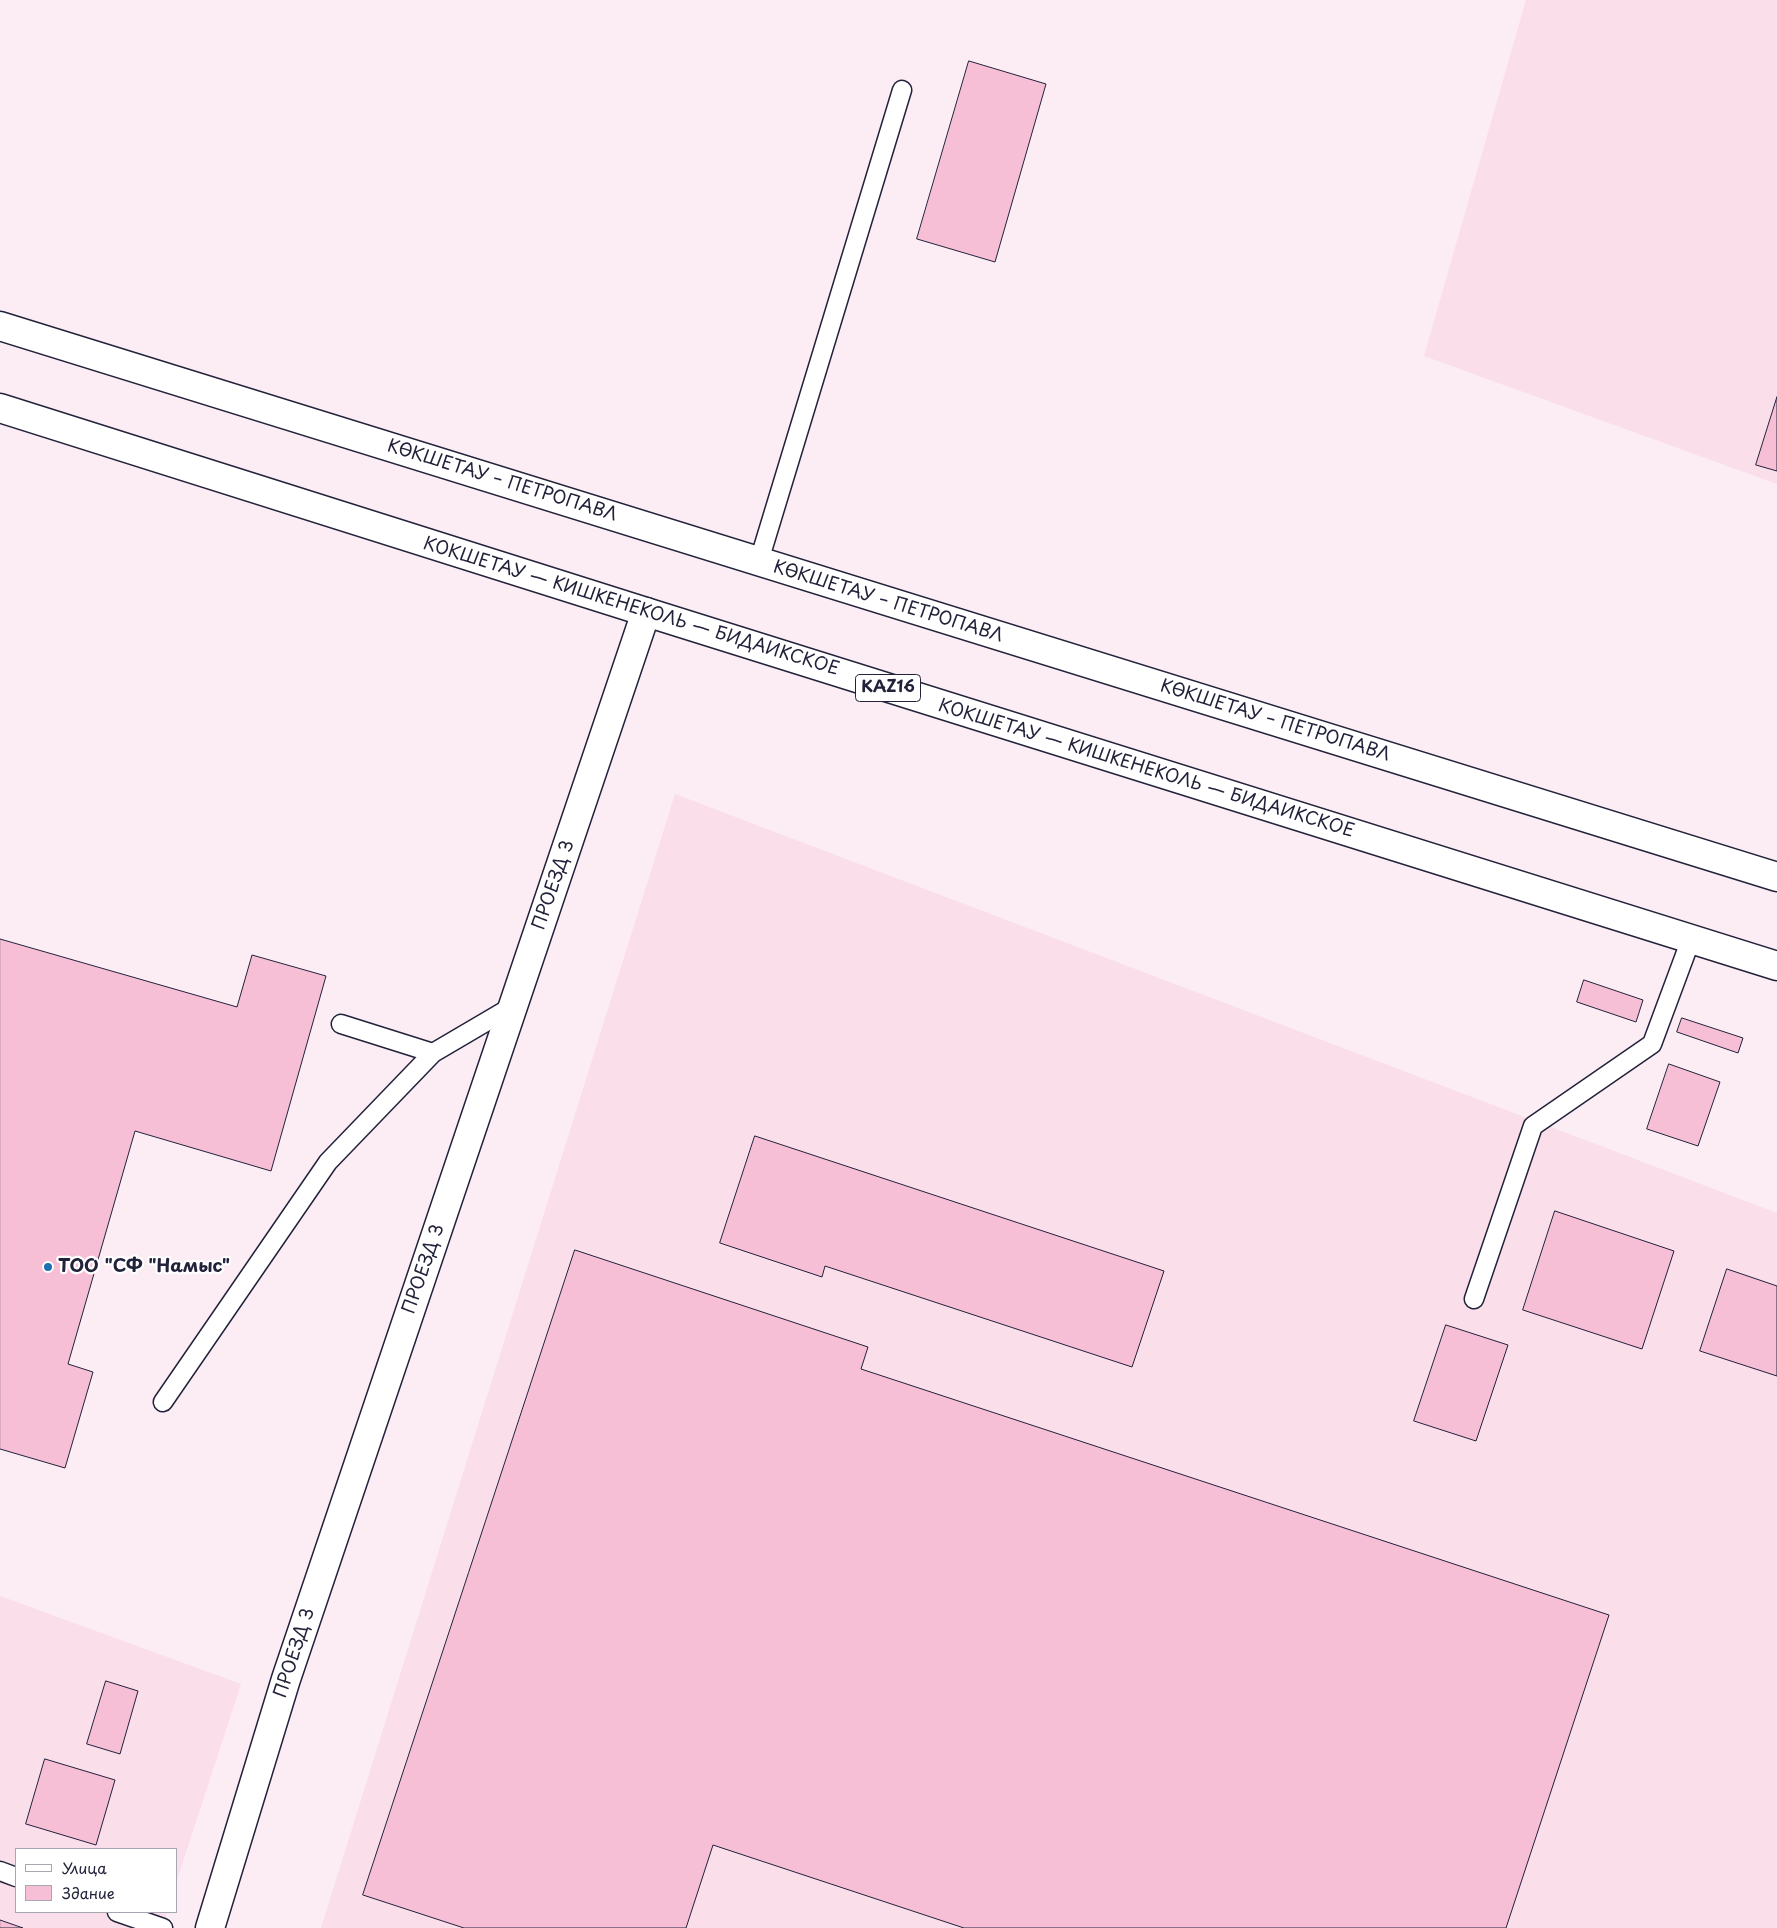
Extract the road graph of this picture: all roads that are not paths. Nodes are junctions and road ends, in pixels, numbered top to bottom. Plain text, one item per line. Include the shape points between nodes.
1 (902, 90) dead end
2 (0, 326) edge
3 (0, 408) edge
4 (758, 561) junction
5 (646, 612) junction
6 (1777, 877) edge
7 (1691, 939) junction
8 (1777, 966) edge
9 (513, 1006) junction
10 (341, 1024) dead end
11 (432, 1053) junction
12 (1474, 1299) dead end
13 (163, 1402) dead end
14 (0, 1871) edge
15 (15, 1877) edge
16 (120, 1913) edge
17 (163, 1928) edge
18 (210, 1928) edge

1 - 4 lane
2 - 4 main road, КӨКШЕТАУ – ПЕТРОПАВЛ
3 - 5 main road, КОКШЕТАУ — КИШКЕНЕКОЛЬ — БИДАИКСКОЕ / KAZ16
4 - 6 main road, КӨКШЕТАУ – ПЕТРОПАВЛ
5 - 7 main road, КОКШЕТАУ — КИШКЕНЕКОЛЬ — БИДАИКСКОЕ / KAZ16
5 - 9 main road, ПРОЕЗД 3
7 - 8 main road, КОКШЕТАУ — КИШКЕНЕКОЛЬ — БИДАИКСКОЕ / KAZ16
7 - 12 lane via 1652,1044 1533,1126
9 - 11 lane
9 - 18 main road, ПРОЕЗД 3 via 286,1679
10 - 11 lane
11 - 13 lane via 328,1162
14 - 15 lane
16 - 17 lane

